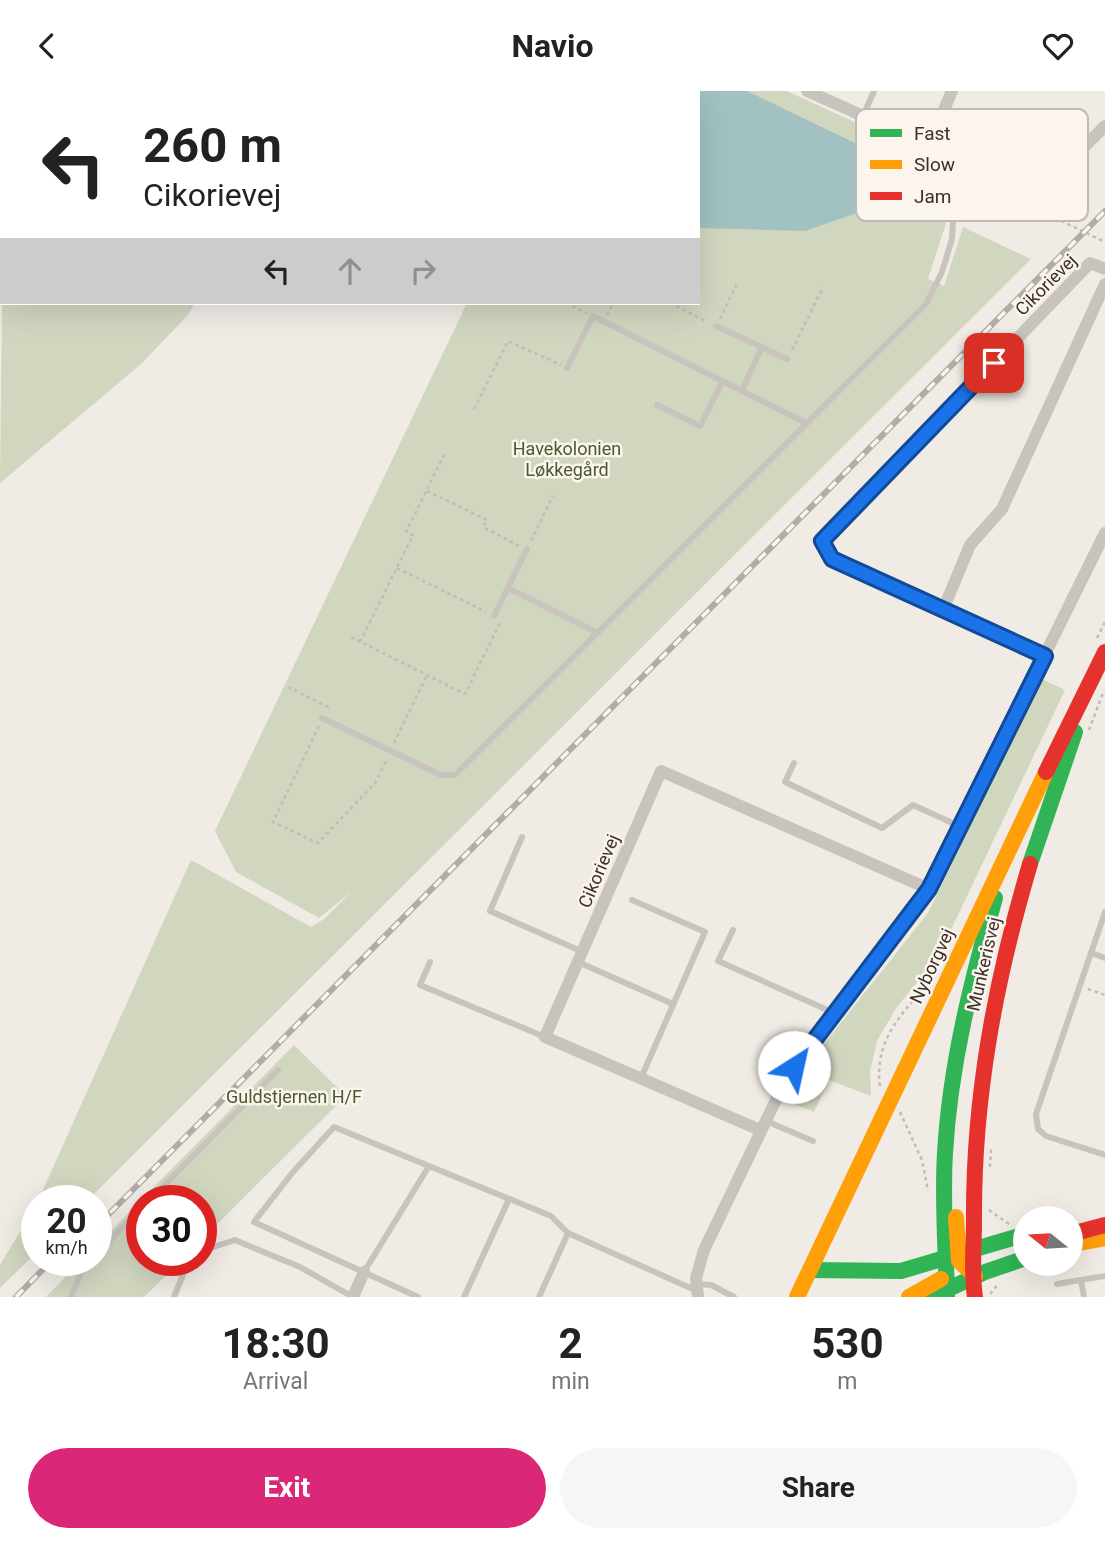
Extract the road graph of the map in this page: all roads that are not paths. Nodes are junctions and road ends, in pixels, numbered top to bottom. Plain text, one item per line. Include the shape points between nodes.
1 (807, 91) edge
2 (874, 91) edge
3 (952, 91) edge
4 (866, 109) edge
5 (944, 109) edge
6 (856, 113) edge
7 (1105, 126) edge
8 (1088, 143) edge
9 (952, 221) edge
10 (1105, 269) edge
11 (1105, 284) edge
12 (716, 326) road end
13 (762, 347) junction
14 (787, 359) road end
15 (567, 368) road end
16 (723, 381) junction
17 (742, 390) junction
18 (657, 405) dead end
19 (806, 423) junction
20 (1105, 533) edge
21 (527, 549) road end
22 (508, 588) junction
23 (943, 610) junction
24 (494, 616) road end
25 (598, 633) junction
26 (1105, 653) edge
27 (1045, 656) junction
28 (323, 719) road end
29 (794, 763) dead end
30 (961, 827) junction
31 (522, 837) dead end
32 (1012, 841) junction
33 (929, 889) junction
34 (632, 899) dead end
35 (1105, 912) edge
36 (733, 930) dead end
37 (1091, 953) junction
38 (580, 957) junction
39 (1105, 957) edge
40 (430, 962) dead end
41 (673, 1004) junction
42 (834, 1013) junction
43 (545, 1037) junction
44 (278, 1070) dead end
45 (641, 1078) junction
46 (763, 1125) junction
47 (813, 1141) dead end
48 (1105, 1155) edge
49 (429, 1166) junction
50 (165, 1185) edge
51 (509, 1199) junction
52 (1083, 1223) edge
53 (126, 1224) edge
54 (1105, 1224) edge
55 (1083, 1230) edge
56 (568, 1233) junction
57 (112, 1238) edge
58 (1105, 1238) edge
59 (1083, 1243) edge
60 (1013, 1244) edge
61 (217, 1246) edge
62 (1013, 1261) edge
63 (810, 1270) junction
64 (364, 1272) junction
65 (960, 1273) edge
66 (80, 1276) edge
67 (182, 1276) edge
68 (1105, 1276) edge
69 (1081, 1280) junction
70 (1057, 1285) dead end
71 (697, 1291) edge
72 (71, 1297) edge
73 (174, 1297) edge
74 (353, 1297) edge
75 (418, 1297) edge
76 (464, 1297) edge
77 (539, 1297) edge
78 (734, 1297) edge
79 (797, 1297) edge
80 (909, 1297) edge
81 (931, 1297) edge
82 (975, 1297) edge
83 (1084, 1297) edge

1 - 6 street
2 - 4 lane
3 - 5 street
7 - 8 street
9 - 19 lane via 942,272 926,304
10 - 23 street, Cikorievej via 1090,263 822,541 832,559
11 - 23 street via 1002,509 970,545
12 - 13 lane
13 - 14 lane
13 - 17 lane
15 - 16 lane via 593,316
16 - 17 lane
16 - 18 lane via 700,426
17 - 19 lane
19 - 25 lane
20 - 27 street
21 - 22 lane
22 - 24 lane
22 - 25 lane
23 - 27 street, Cikorievej
25 - 28 lane via 456,775 442,775
26 - 32 main road, Nyborgvej
26 - 65 main road, Munkerisvej via 1039,830 995,993
27 - 30 street
29 - 30 lane via 785,782 882,828 913,805
30 - 33 street
31 - 38 lane via 490,911
32 - 63 main road, Nyborgvej
32 - 65 main road, Munkerisvej via 979,950 957,1052 945,1154
33 - 38 street, Cikorievej via 661,771
33 - 42 street
34 - 41 lane via 705,932
35 - 37 lane
36 - 42 lane via 719,961
37 - 39 lane
37 - 48 lane via 1036,1114 1038,1129 1046,1136
38 - 41 lane
38 - 43 street, Cikorievej
40 - 43 lane via 420,985
41 - 45 lane
42 - 46 street via 801,1054
43 - 45 street
44 - 50 lane
45 - 46 street
46 - 47 lane
46 - 71 street via 704,1250
49 - 51 lane
49 - 64 lane
49 - 64 lane via 334,1127 254,1221
51 - 56 lane via 551,1216
51 - 76 lane
52 - 54 main road
53 - 57 lane
54 - 55 main road
56 - 71 lane
56 - 77 lane
58 - 59 main road
60 - 65 main road
61 - 74 lane via 235,1240 300,1267
62 - 65 main road
63 - 65 main road
63 - 79 main road, Nyborgvej
64 - 74 street
64 - 75 lane
65 - 80 main road
65 - 81 main road
65 - 82 main road, Munkerisvej
66 - 72 lane
67 - 73 lane
68 - 69 lane
69 - 70 lane
69 - 83 lane
71 - 78 lane via 710,1285

